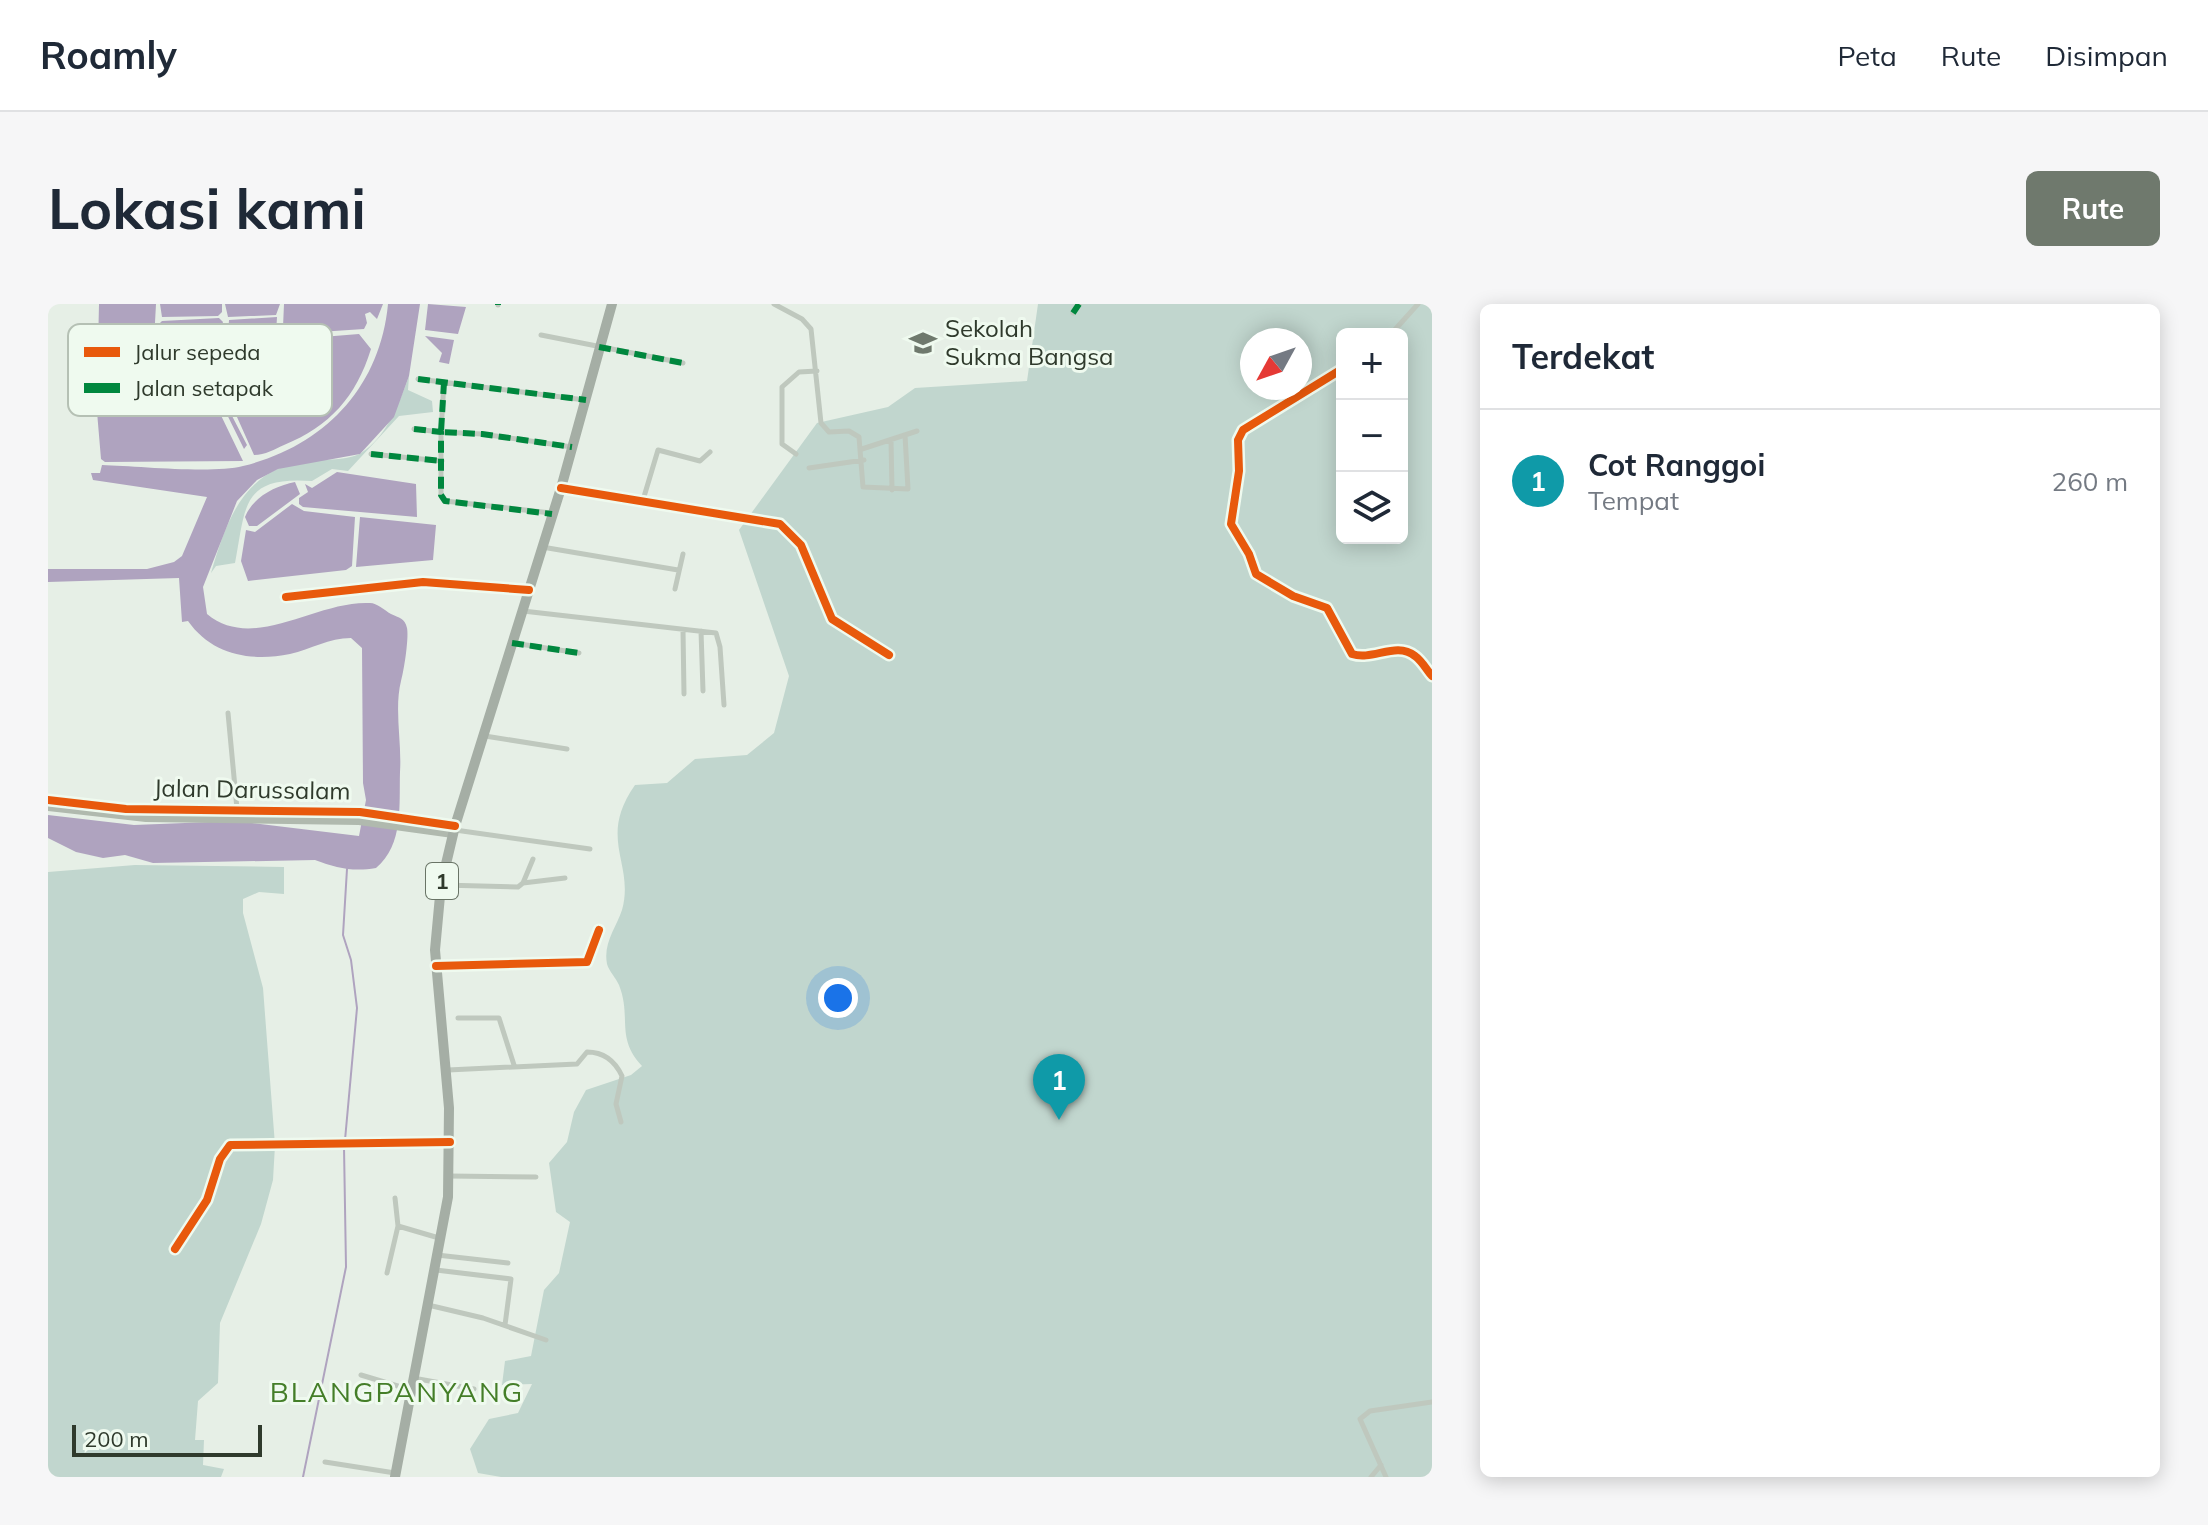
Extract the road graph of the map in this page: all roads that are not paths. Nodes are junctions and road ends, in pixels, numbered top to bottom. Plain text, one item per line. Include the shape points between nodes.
1 (612, 304) edge
2 (774, 304) edge
3 (1079, 304) edge
4 (1418, 304) edge
5 (1073, 313) dead end
6 (1396, 328) edge
7 (541, 335) dead end
8 (599, 347) junction
9 (683, 363) dead end
10 (817, 371) junction
11 (1336, 373) edge
12 (418, 379) dead end
13 (444, 382) junction
14 (586, 400) junction
15 (414, 429) dead end
16 (917, 431) dead end
17 (441, 432) junction
18 (905, 435) junction
19 (891, 440) junction
20 (572, 447) junction
21 (862, 449) junction
22 (710, 452) dead end
23 (371, 454) dead end
24 (796, 454) dead end
25 (864, 460) junction
26 (442, 461) junction
27 (809, 468) dead end
28 (561, 488) junction
29 (892, 490) junction
30 (643, 500) junction
31 (552, 514) junction
32 (542, 547) junction
33 (683, 554) dead end
34 (678, 570) junction
35 (675, 589) dead end
36 (529, 590) junction
37 (286, 597) dead end
38 (522, 611) junction
39 (683, 630) junction
40 (701, 631) junction
41 (512, 643) junction
42 (579, 653) dead end
43 (889, 655) dead end
44 (1432, 676) edge
45 (703, 691) dead end
46 (684, 694) dead end
47 (724, 705) dead end
48 (228, 713) dead end
49 (483, 736) junction
50 (567, 749) dead end
51 (48, 800) edge
52 (48, 807) edge
53 (237, 809) junction
54 (360, 816) junction
55 (454, 830) junction
56 (590, 849) dead end
57 (533, 859) dead end
58 (565, 878) dead end
59 (523, 883) junction
60 (441, 885) junction
61 (599, 930) dead end
62 (436, 966) junction
63 (458, 1018) dead end
64 (514, 1065) junction
65 (445, 1070) junction
66 (621, 1122) dead end
67 (450, 1142) junction
68 (448, 1176) junction
69 (536, 1177) dead end
70 (395, 1198) dead end
71 (398, 1226) junction
72 (440, 1238) junction
73 (175, 1249) dead end
74 (437, 1255) junction
75 (508, 1263) dead end
76 (434, 1270) junction
77 (387, 1273) dead end
78 (427, 1305) junction
79 (505, 1325) junction
80 (546, 1340) dead end
81 (361, 1375) dead end
82 (412, 1384) junction
83 (474, 1389) dead end
84 (1432, 1402) edge
85 (325, 1462) dead end
86 (1381, 1465) junction
87 (395, 1475) edge
88 (1371, 1477) edge
89 (1386, 1477) edge

1 - 8 highway, 1
2 - 10 street via 811,329
3 - 5 street
4 - 6 street
7 - 8 street
8 - 9 street
8 - 14 highway, 1
10 - 21 street via 824,429 856,434
10 - 24 street via 799,372 782,387 782,444
11 - 44 street via 1243,430 1231,524 1256,574 1327,608 1352,654 1407,651
12 - 13 street
13 - 14 street
13 - 17 street
14 - 20 highway, 1
15 - 17 street
16 - 18 street
17 - 20 street
17 - 26 street
18 - 19 street
18 - 29 street via 908,489
19 - 21 street
19 - 29 street
20 - 28 highway, 1
21 - 25 street
22 - 30 street via 700,461 658,450
23 - 26 street
25 - 27 street
25 - 29 street via 863,487
26 - 31 street via 441,495 450,504
28 - 30 street
28 - 31 highway, 1
30 - 43 street via 757,518 787,528 801,545 827,613
31 - 32 highway, 1
32 - 34 street
32 - 36 highway, 1
33 - 34 street
34 - 35 street
36 - 37 street via 423,582
36 - 38 highway, 1
38 - 39 street
38 - 41 highway, 1
39 - 40 street
39 - 46 street
40 - 45 street
40 - 47 street via 719,638
41 - 42 street
41 - 49 highway, 1
48 - 53 street
49 - 50 street
49 - 55 highway, 1
51 - 53 street, Jalan Darussalam via 126,809
52 - 54 street, Jalan Darussalam via 146,818
53 - 54 street, Jalan Darussalam
54 - 55 street, Jalan Darussalam
55 - 56 street
55 - 60 highway, 1
57 - 59 street
58 - 59 street
59 - 60 street via 511,888
60 - 62 highway, 1
61 - 62 street via 587,962
62 - 65 highway, 1
63 - 64 street via 499,1018
64 - 65 street
64 - 66 street via 577,1064 587,1052 604,1055 622,1076 616,1104
65 - 67 highway, 1
67 - 68 highway, 1
67 - 73 street via 228,1146 207,1200
68 - 69 street
68 - 72 highway, 1
70 - 71 street
71 - 72 street
71 - 77 street
72 - 74 highway, 1
74 - 75 street
74 - 76 highway, 1
76 - 78 highway, 1
76 - 79 street via 511,1279
78 - 79 street
78 - 82 highway, 1
79 - 80 street
81 - 82 street
82 - 83 street
82 - 87 highway, 1
84 - 86 street via 1363,1415 1361,1425
85 - 87 street
86 - 88 street
86 - 89 street

